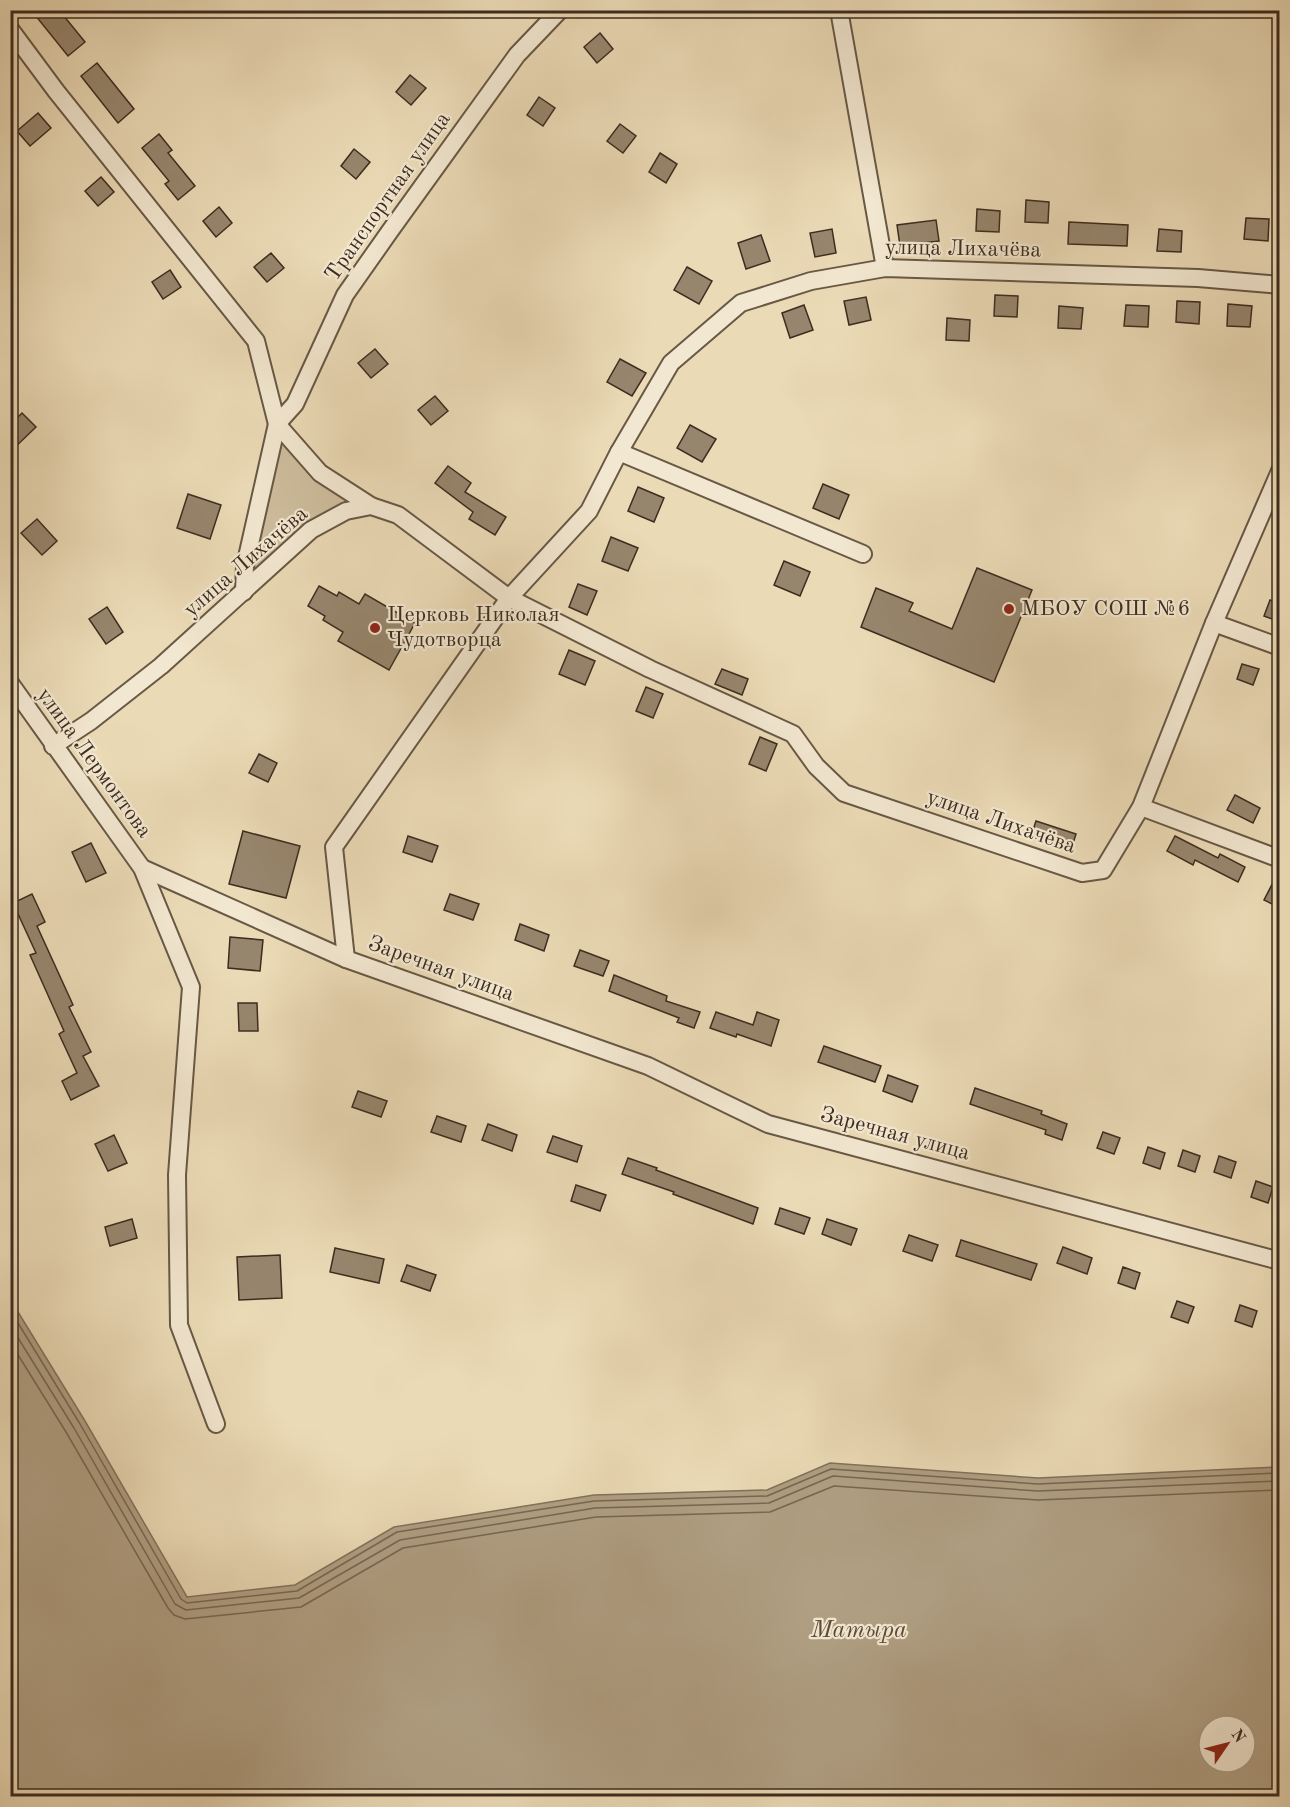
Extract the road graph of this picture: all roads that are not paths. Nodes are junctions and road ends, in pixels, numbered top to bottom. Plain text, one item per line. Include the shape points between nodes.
1 (560, 10) edge
2 (839, 10) edge
3 (10, 29) edge
4 (885, 268) junction
5 (1280, 285) edge
6 (278, 424) junction
7 (619, 452) junction
8 (1280, 471) edge
9 (371, 506) junction
10 (863, 554) dead end
11 (244, 592) junction
12 (510, 598) junction
13 (1214, 623) junction
14 (1280, 647) edge
15 (10, 684) edge
16 (53, 746) junction
17 (1141, 807) junction
18 (1280, 860) edge
19 (142, 867) junction
20 (346, 959) junction
21 (1280, 1261) edge
22 (216, 1424) dead end

1 - 6 street, Транспортная улица via 517,55 345,295 295,404
2 - 4 street
3 - 6 street, Транспортная улица via 256,340
4 - 5 street, улица Лихачёва via 1198,278
4 - 7 street, улица Лихачёва via 811,281 741,303 671,363
6 - 9 street, Транспортная улица via 320,472
6 - 11 street, Транспортная улица via 245,567
7 - 10 street
7 - 12 street, улица Лихачёва via 589,511
8 - 13 street, улица Лихачёва
9 - 11 street, улица Лихачёва via 346,511 311,530
9 - 12 street, улица Лихачёва via 398,515
11 - 16 street, улица Лихачёва via 161,666
12 - 17 street, улица Лихачёва via 650,669 793,734 816,766 843,793 1082,873 1103,870
12 - 20 street, улица Лихачёва via 334,848
13 - 14 street
13 - 17 street, улица Лихачёва
15 - 16 street, улица Лермонтова
16 - 19 street, улица Лермонтова
17 - 18 street
19 - 20 street, Заречная улица
19 - 22 street via 191,987 177,1175 180,1325
20 - 21 street, Заречная улица via 648,1066 768,1124

